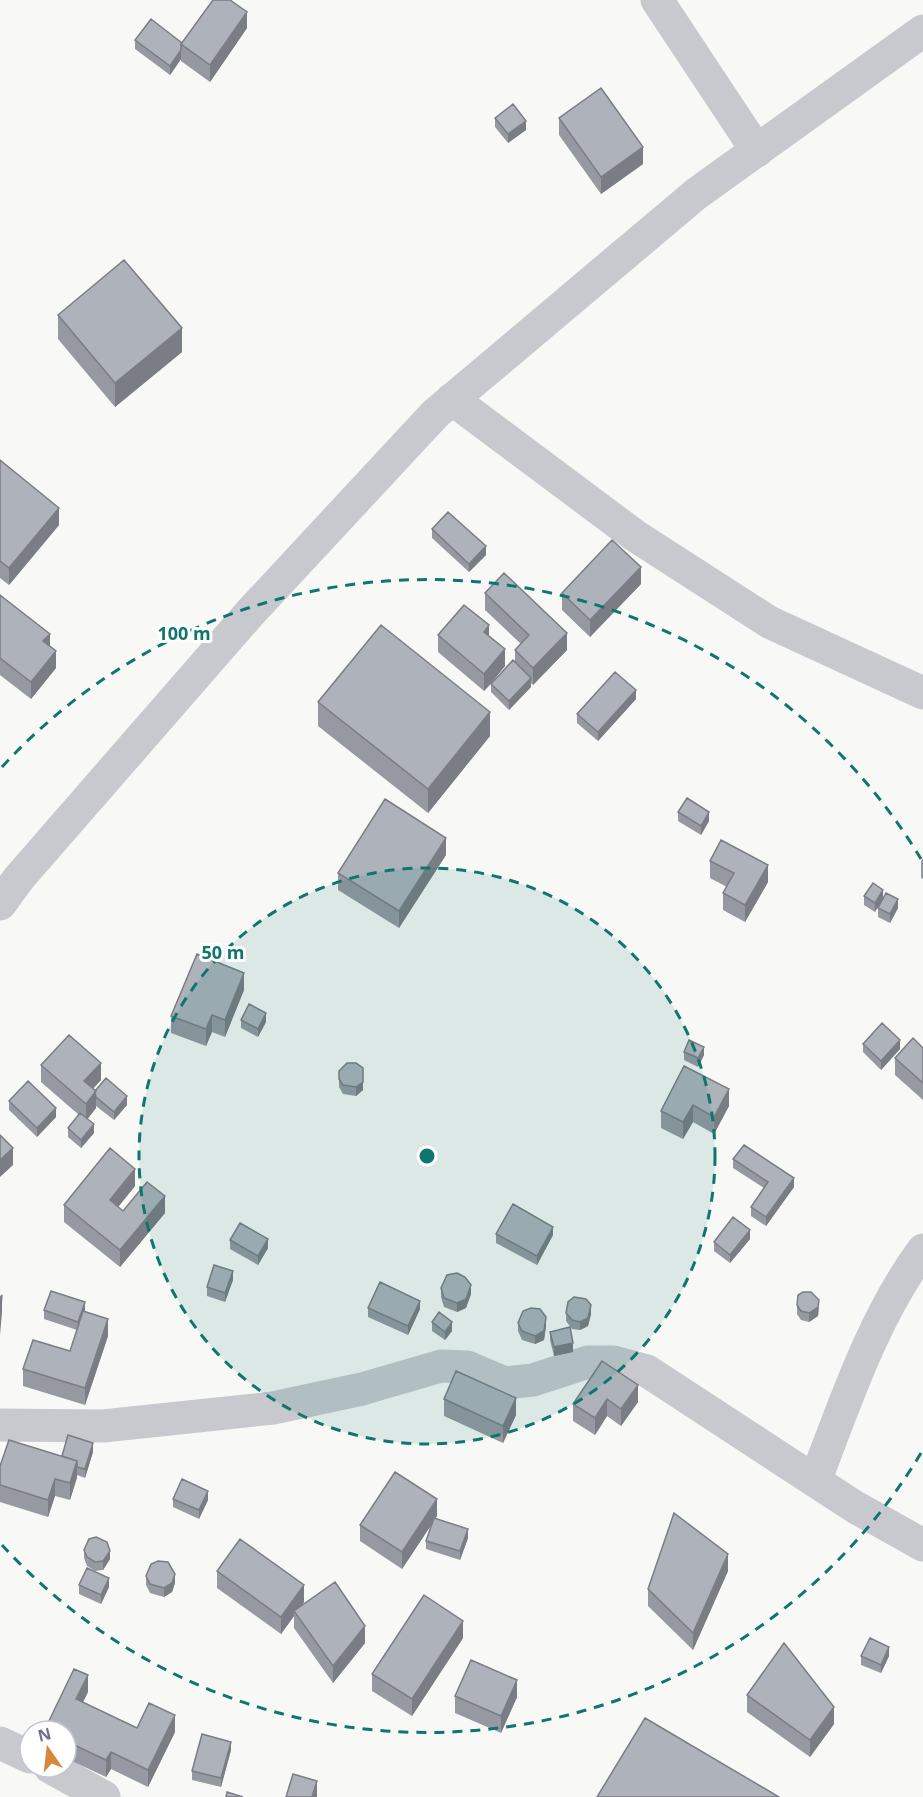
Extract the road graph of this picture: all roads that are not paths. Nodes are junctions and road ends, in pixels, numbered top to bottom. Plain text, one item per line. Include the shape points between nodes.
1 (657, 0) edge
2 (923, 31) edge
3 (757, 151) junction
4 (452, 399) junction
5 (923, 693) edge
6 (0, 904) edge
7 (923, 1250) edge
8 (0, 1425) edge
9 (815, 1481) junction
10 (923, 1545) edge
11 (0, 1743) edge
12 (18, 1751) edge
13 (72, 1779) edge
14 (105, 1797) edge

1 - 3 street
2 - 3 street
3 - 4 street via 696,194
4 - 5 street via 634,534 769,622
4 - 6 street via 249,614
7 - 9 street via 909,1269 855,1374
8 - 9 street via 103,1426 273,1408 362,1389 441,1366 467,1367 506,1383 533,1380 588,1362 613,1362 647,1371
9 - 10 street
11 - 12 street
13 - 14 street

